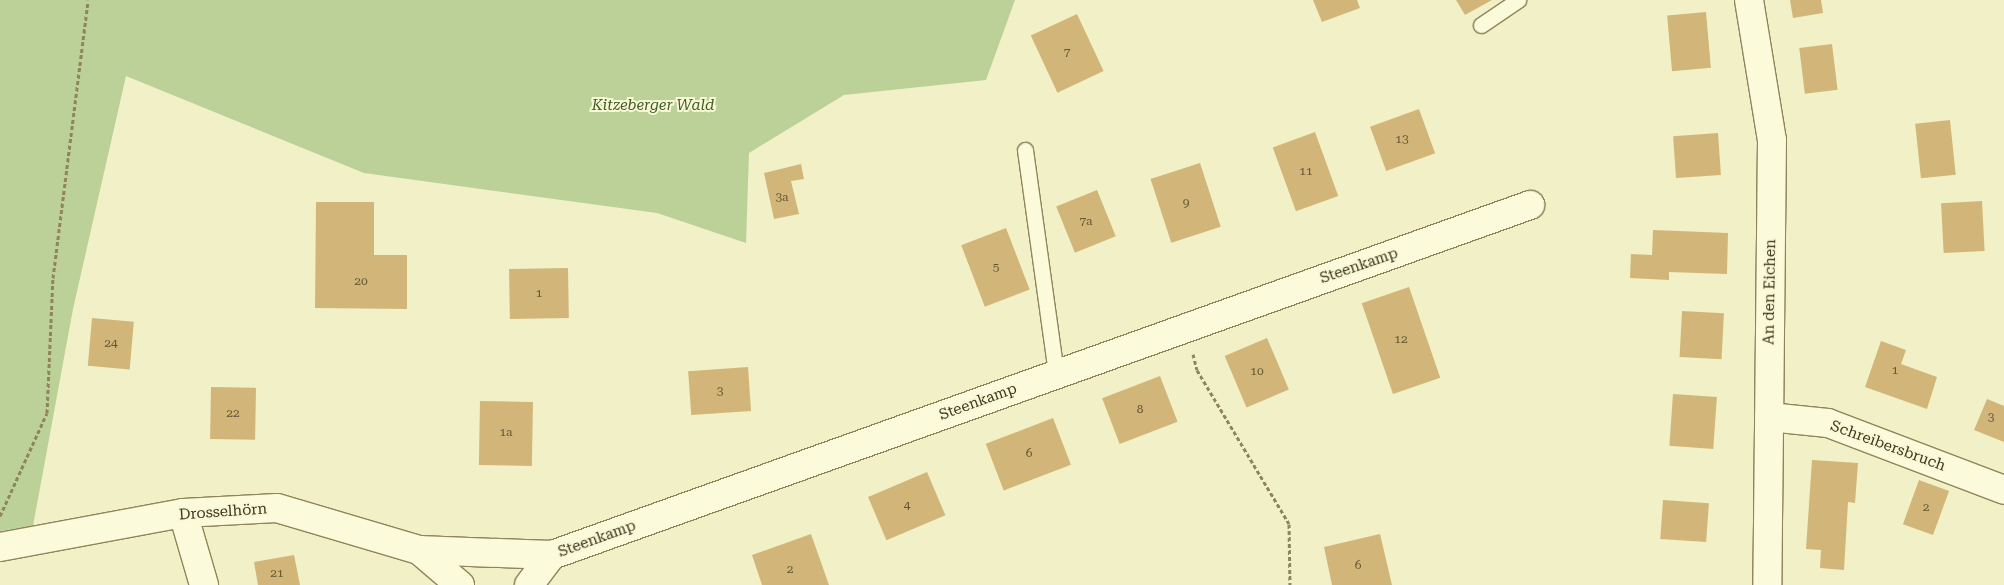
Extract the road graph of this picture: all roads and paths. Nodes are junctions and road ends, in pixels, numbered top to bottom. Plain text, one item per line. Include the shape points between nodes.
1 (88, 0) edge
2 (1518, 0) edge
3 (1749, 0) edge
4 (1480, 25) dead end
5 (1025, 150) dead end
6 (1530, 205) dead end
7 (1186, 327) junction
8 (1056, 373) junction
9 (1769, 417) junction
10 (2004, 490) edge
11 (183, 513) junction
12 (0, 516) edge
13 (0, 548) edge
14 (419, 550) junction
15 (552, 555) junction
16 (204, 585) edge
17 (460, 585) edge
18 (529, 585) edge
19 (1290, 585) edge
20 (1767, 585) edge

1 - 12 path via 53,278 47,413
2 - 4 lane
3 - 9 street, An den Eichen via 1772,140
5 - 8 lane
6 - 7 street, Steenkamp
7 - 8 street, Steenkamp
7 - 19 path via 1196,370 1289,524
8 - 15 street, Steenkamp
9 - 10 street, Schreibersbruch via 1828,424
9 - 20 street, An den Eichen
11 - 13 street, Drosselhörn
11 - 14 street, Drosselhörn via 277,508
11 - 16 street
14 - 15 street, Steenkamp
14 - 17 street, Drosselhörn
15 - 18 street

